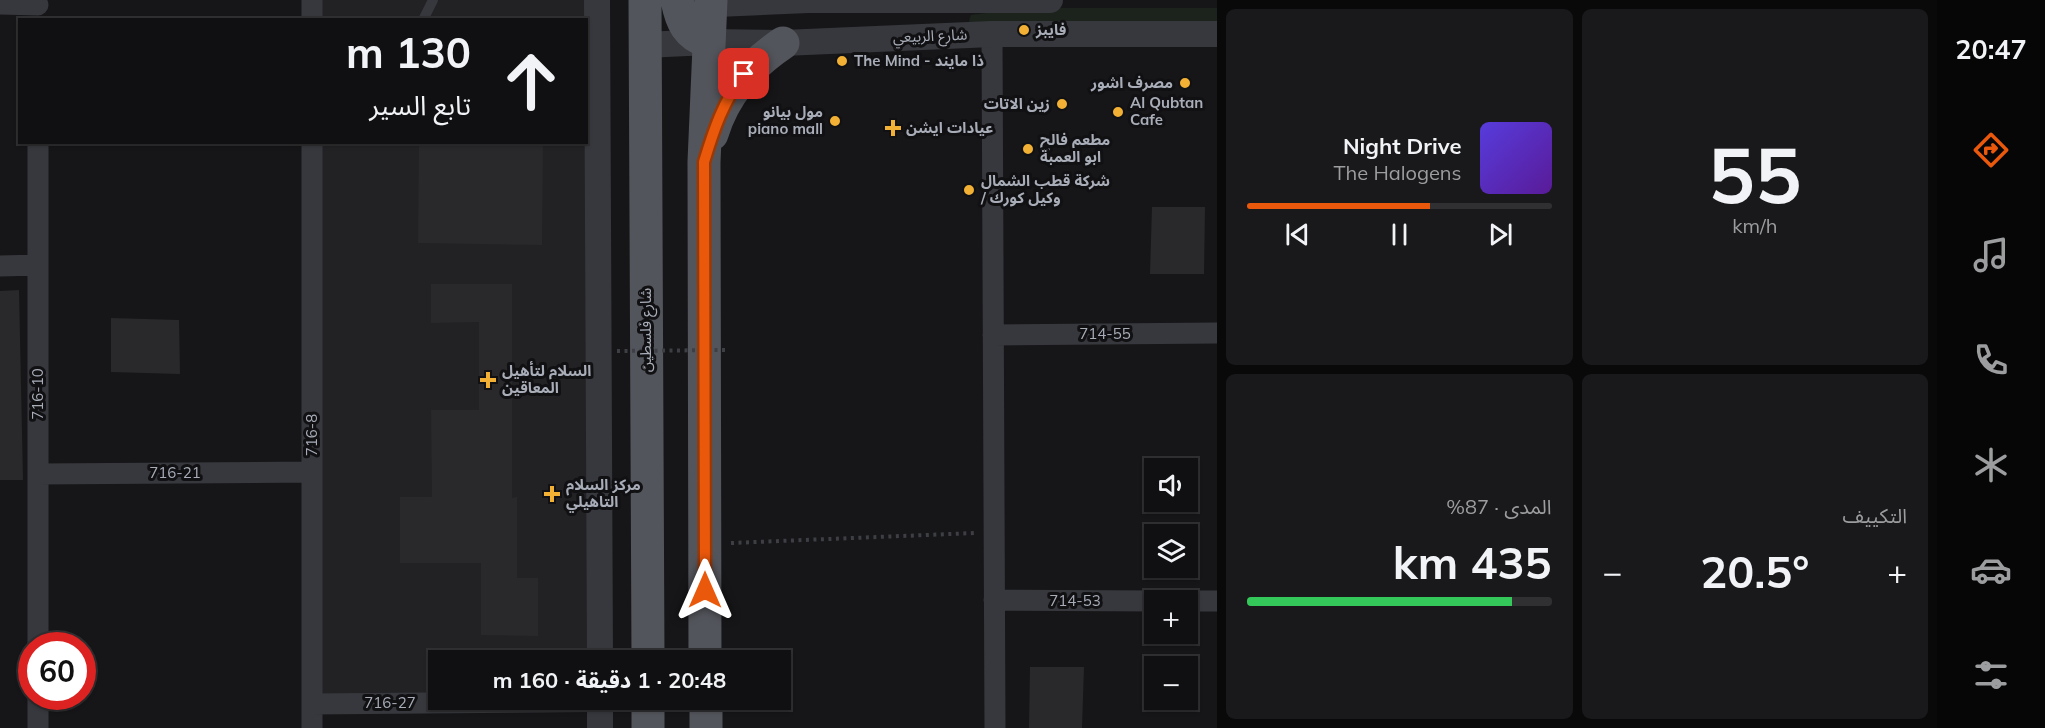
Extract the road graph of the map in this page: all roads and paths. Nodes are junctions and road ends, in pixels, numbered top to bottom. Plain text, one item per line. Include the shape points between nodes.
1 (312, 0) edge
2 (433, 0) edge
3 (597, 0) edge
4 (808, 0) edge
5 (994, 0) edge
6 (1050, 0) edge
7 (645, 1) edge
8 (677, 2) edge
9 (710, 3) edge
10 (0, 4) edge
11 (38, 8) edge
12 (312, 18) edge
13 (424, 18) edge
14 (992, 34) junction
15 (1217, 34) edge
16 (709, 42) junction
17 (783, 43) junction
18 (644, 45) junction
19 (38, 144) edge
20 (312, 144) edge
21 (704, 162) junction
22 (38, 265) junction
23 (0, 266) edge
24 (1217, 333) edge
25 (993, 335) junction
26 (728, 350) dead end
27 (617, 351) dead end
28 (312, 472) junction
29 (38, 474) junction
30 (994, 533) junction
31 (705, 544) junction
32 (994, 600) junction
33 (1144, 601) edge
34 (1198, 601) edge
35 (1217, 601) edge
36 (38, 632) edge
37 (600, 650) edge
38 (648, 650) edge
39 (705, 650) edge
40 (428, 702) edge
41 (312, 704) junction
42 (38, 710) edge
43 (600, 710) edge
44 (706, 710) edge
45 (38, 728) edge
46 (312, 728) edge
47 (600, 728) edge
48 (706, 728) edge
49 (995, 728) edge

1 - 12 street
2 - 13 lane
3 - 37 street
4 - 5 street
4 - 9 street
5 - 6 street
7 - 8 street
7 - 18 main road, شارع فلسطين
8 - 9 street
8 - 16 main road via 691,34
9 - 16 main road
10 - 11 street
14 - 15 street, شارع الربيعي
14 - 17 street, شارع الربيعي
14 - 25 street
16 - 17 street, شارع الربيعي
16 - 18 street, شارع الربيعي
16 - 21 main road
17 - 21 main road via 764,56 731,92 716,120
18 - 38 main road, شارع فلسطين
19 - 22 street, 716-10
20 - 28 street, 716-8
21 - 31 main road
22 - 23 street
22 - 29 street, 716-10
24 - 25 street, 714-55
25 - 30 street
26 - 27 path, bridge
28 - 29 street, 716-21
28 - 41 street, 716-8
29 - 36 street, 716-10
30 - 31 path
30 - 32 street
31 - 39 main road
32 - 33 street, 714-53
32 - 49 street
34 - 35 street
40 - 41 street, 716-27
41 - 46 street, 716-8
42 - 45 street
43 - 47 street
44 - 48 main road

